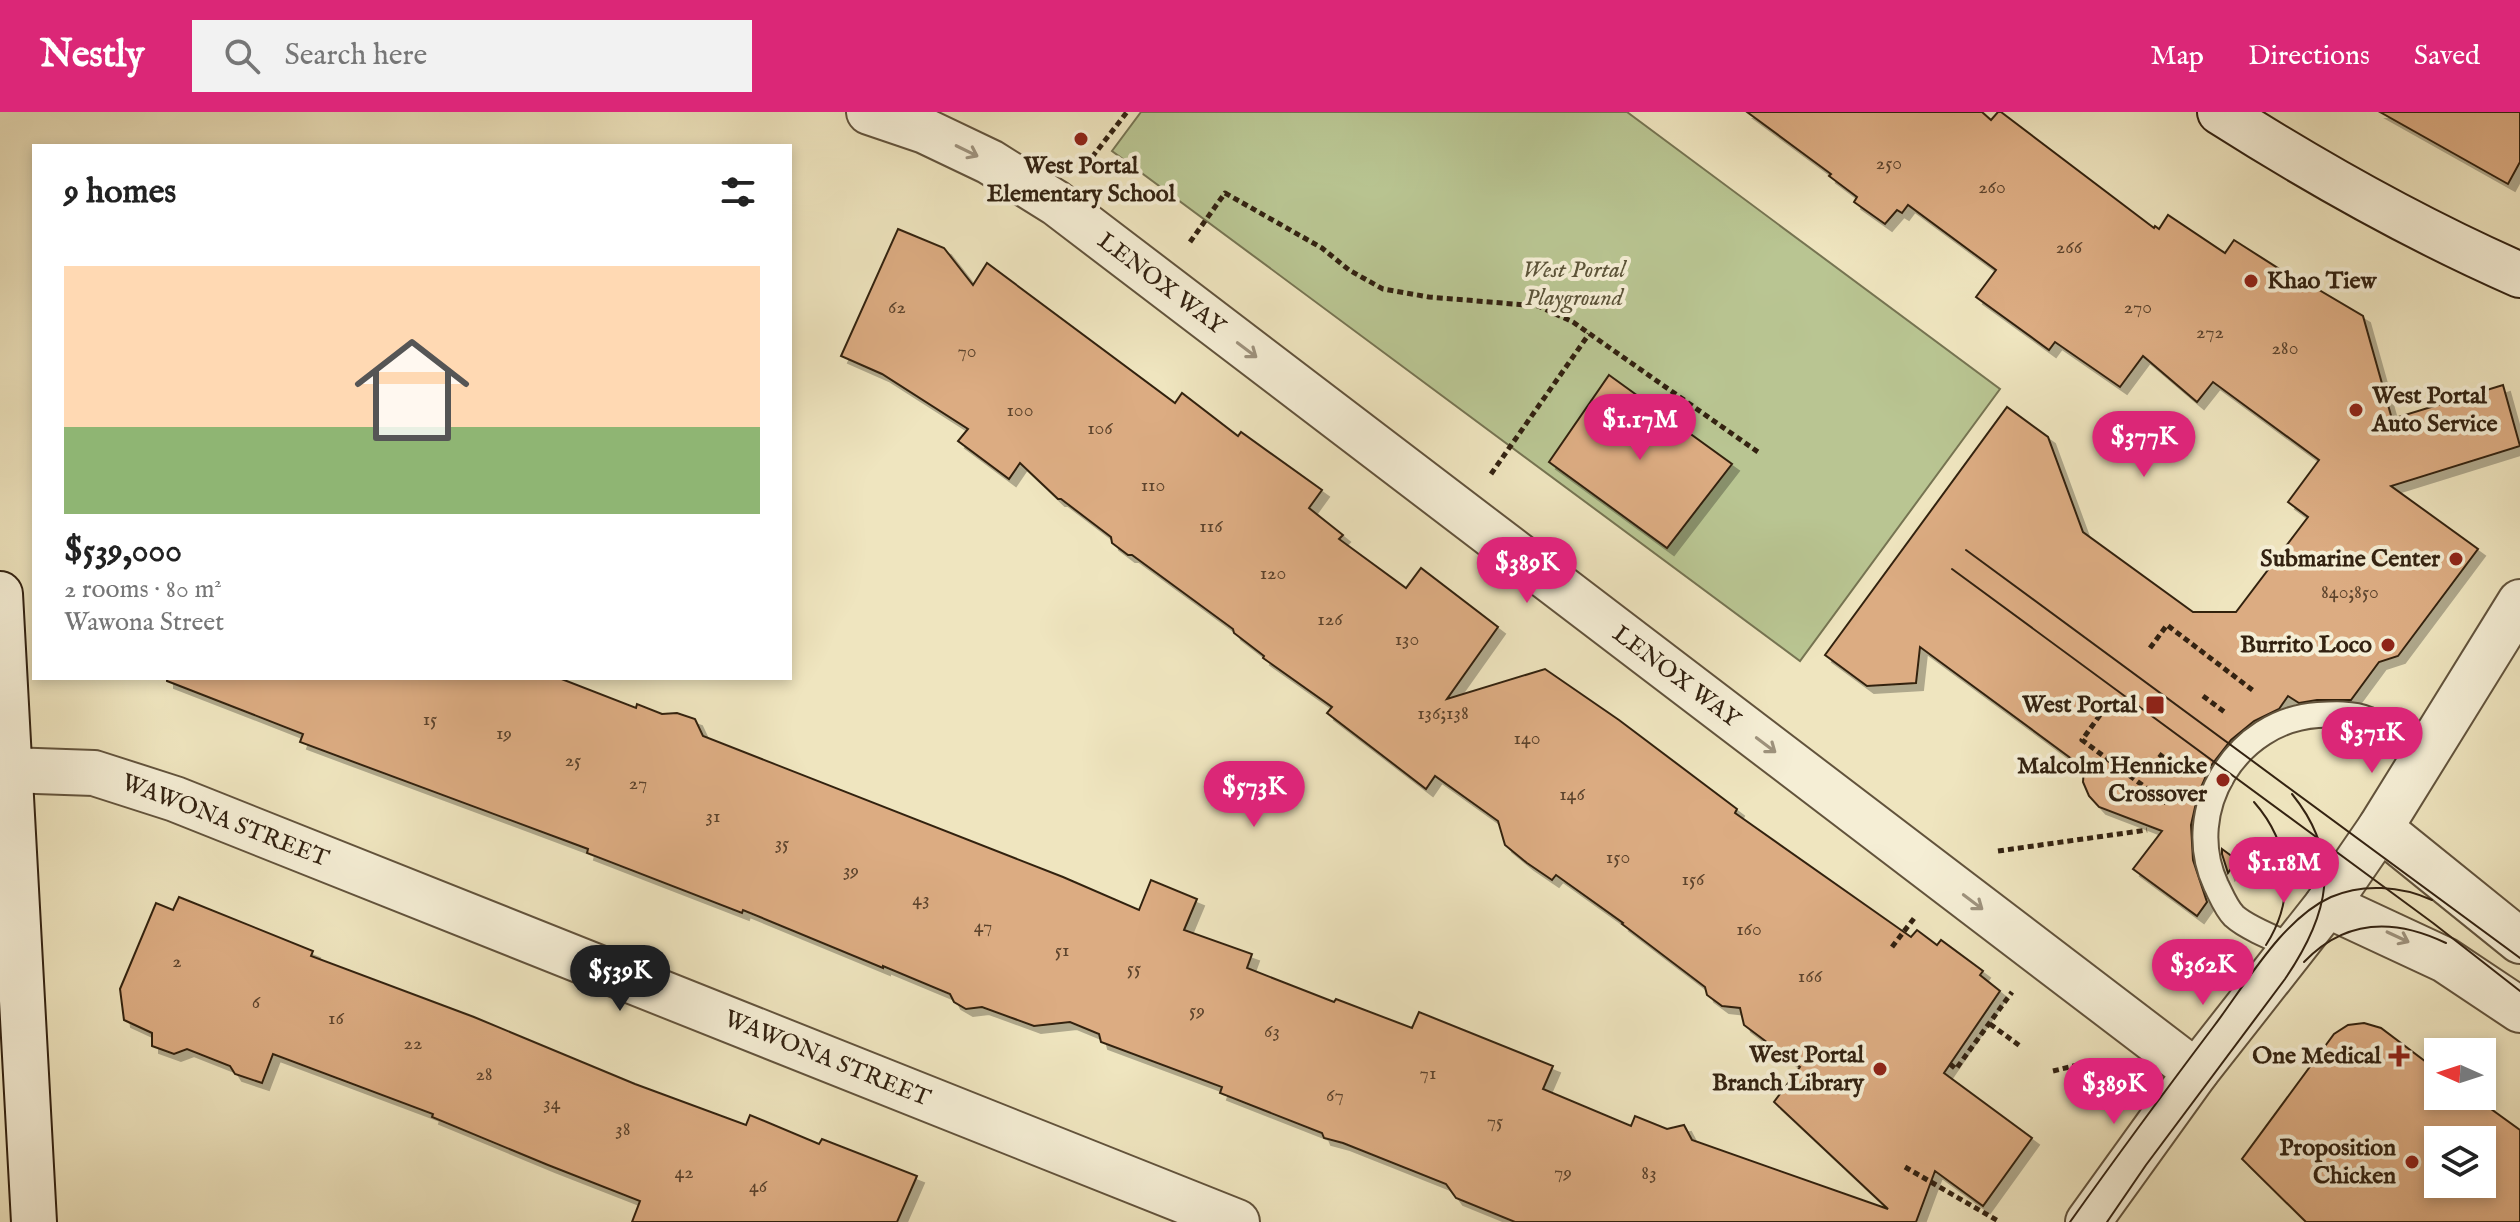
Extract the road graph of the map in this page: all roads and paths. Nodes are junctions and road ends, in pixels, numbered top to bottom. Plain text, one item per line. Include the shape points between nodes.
1 (869, 112) edge
2 (1127, 112) edge
3 (2220, 112) edge
4 (1056, 203) junction
5 (1185, 249) dead end
6 (2520, 275) edge
7 (1589, 334) junction
8 (1758, 452) dead end
9 (1490, 476) dead end
10 (0, 594) edge
11 (2520, 602) edge
12 (2150, 648) dead end
13 (2260, 695) dead end
14 (2203, 696) dead end
15 (2100, 715) dead end
16 (2230, 716) dead end
17 (2159, 754) dead end
18 (2422, 758) junction
19 (8, 770) junction
20 (2186, 775) dead end
21 (2177, 810) dead end
22 (2380, 828) junction
23 (2147, 830) dead end
24 (1998, 851) dead end
25 (8, 897) edge
26 (2327, 905) junction
27 (1918, 913) dead end
28 (2520, 941) edge
29 (1892, 947) dead end
30 (2294, 947) junction
31 (2016, 985) dead end
32 (2520, 1010) edge
33 (1990, 1024) junction
34 (2020, 1046) dead end
35 (2094, 1061) dead end
36 (1950, 1064) dead end
37 (2053, 1071) dead end
38 (2196, 1072) junction
39 (1905, 1167) dead end
40 (34, 1222) edge
41 (1237, 1222) edge
42 (2000, 1222) edge
43 (2088, 1222) edge

1 -> 4 street, LENOX WAY via 990,162
2 - 4 path
3 - 6 street via 2368,201
4 -> 38 street, LENOX WAY
5 - 7 path via 1225,193 1383,289 1538,306
7 - 8 path
7 - 9 path
10 - 19 street
11 - 18 street
12 - 13 path via 2167,625
14 - 16 path
15 - 21 path via 2082,740
17 - 20 path
18 - 22 street
18 - 30 lane via 2366,719 2304,716 2251,739 2220,779 2207,815 2211,874 2235,917
19 - 25 street
19 - 41 street, WAWONA STREET via 94,773 175,799
22 - 26 street
22 - 28 street
23 - 24 path
25 - 40 street
26 - 30 street
26 -> 32 street via 2445,960
27 - 29 path
30 - 38 street
31 - 33 path
33 - 34 path
33 - 36 path via 1956,1069
35 - 37 path
38 - 43 street
39 - 42 path

